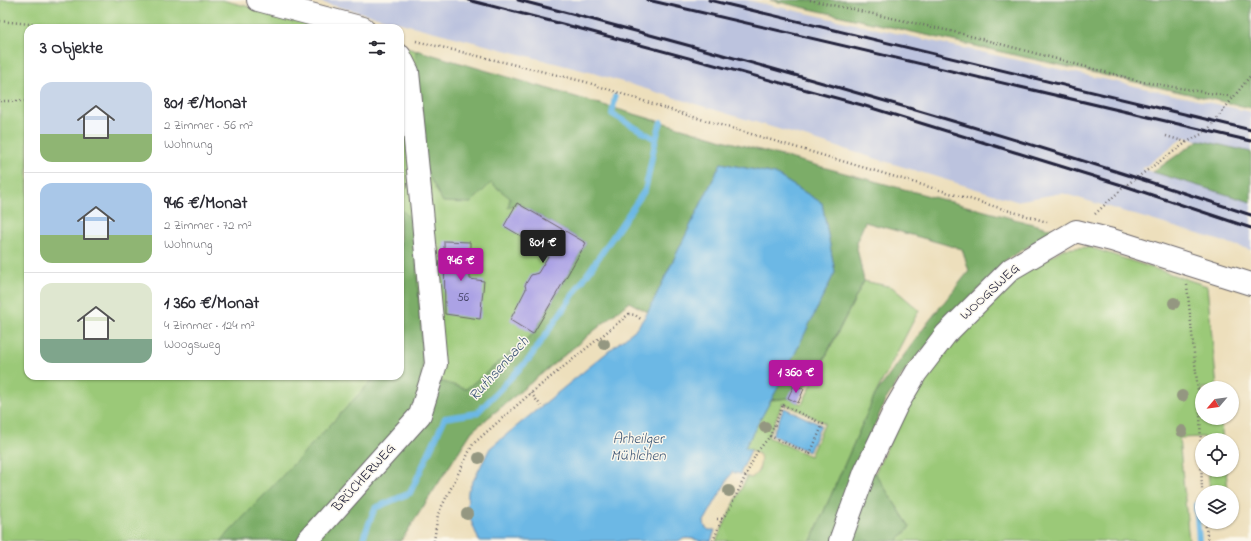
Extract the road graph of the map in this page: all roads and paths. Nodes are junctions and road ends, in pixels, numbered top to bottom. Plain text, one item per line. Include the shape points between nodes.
1 (258, 0) edge
2 (810, 0) edge
3 (0, 22) edge
4 (24, 24) edge
5 (348, 24) edge
6 (408, 48) edge
7 (1251, 75) edge
8 (1235, 97) junction
9 (0, 101) edge
10 (24, 101) edge
11 (1166, 136) dead end
12 (1187, 142) junction
13 (1076, 231) junction
14 (1184, 263) junction
15 (1251, 284) edge
16 (642, 320) dead end
17 (531, 393) junction
18 (542, 406) dead end
19 (770, 436) junction
20 (1202, 485) edge
21 (717, 519) dead end
22 (722, 519) junction
23 (1206, 529) edge
24 (710, 536) dead end
25 (714, 537) junction
26 (307, 541) edge
27 (434, 541) edge
28 (712, 541) edge
29 (840, 541) edge
30 (1208, 541) edge

1 - 5 street
2 - 8 path via 959,33 1142,82
3 - 4 path
6 - 13 path via 586,82 684,114
6 - 26 street, BRÜCHERWEG via 408,72 436,364 420,415
7 - 8 path
8 - 12 path via 1207,131
9 - 10 path
11 - 12 path
12 - 13 path via 1125,186
13 - 14 street
13 - 29 street, WOOGSWEG via 1011,268 946,334 916,373 896,407 865,472
14 - 15 street
14 - 20 path via 1200,412
16 - 17 path via 629,314
17 - 18 path
17 - 27 path via 473,444 438,514
19 - 19 path via 783,406 823,424 810,454
19 - 22 path via 757,452
21 - 22 path
22 - 25 path
23 - 30 path
24 - 25 path
25 - 28 path

